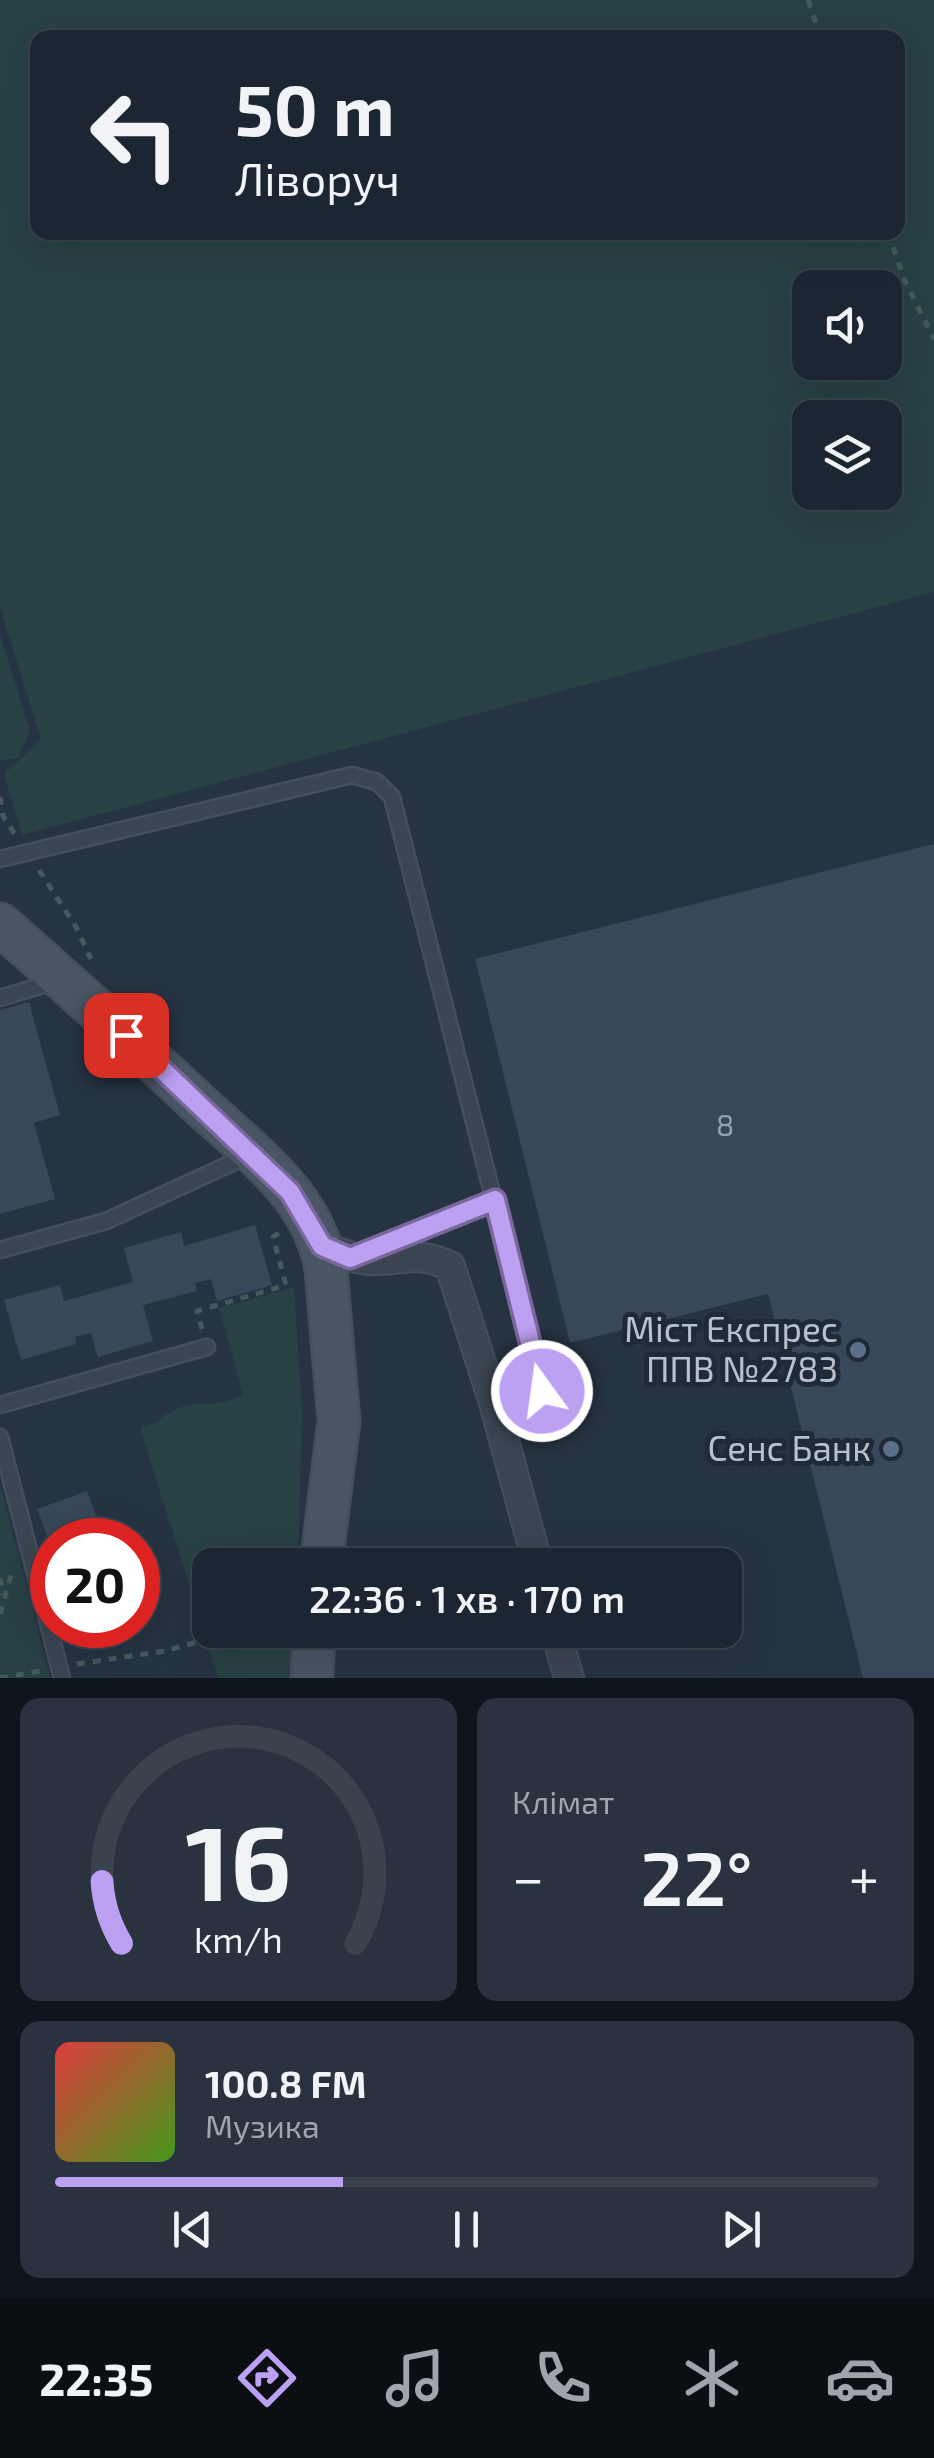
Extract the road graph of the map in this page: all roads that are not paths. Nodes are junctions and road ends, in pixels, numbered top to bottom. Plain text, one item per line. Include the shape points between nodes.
1 (0, 860) edge
2 (0, 924) edge
3 (77, 971) junction
4 (0, 998) edge
5 (252, 1153) junction
6 (495, 1200) junction
7 (326, 1240) junction
8 (0, 1250) edge
9 (207, 1347) road end
10 (542, 1391) dead end
11 (0, 1405) edge
12 (0, 1437) edge
13 (324, 1548) edge
14 (533, 1548) edge
15 (313, 1648) edge
16 (560, 1648) edge
17 (61, 1673) edge
18 (312, 1678) edge
19 (569, 1678) edge

1 - 6 lane via 352,774 377,782 392,797
2 - 3 street
3 - 4 lane
3 - 5 street
5 - 7 street
5 - 8 lane via 106,1222
6 - 7 lane
6 - 10 lane
7 - 13 street via 339,1421
7 - 14 street via 372,1260 424,1254 450,1266
9 - 11 lane
12 - 17 lane
15 - 18 street
16 - 19 street

